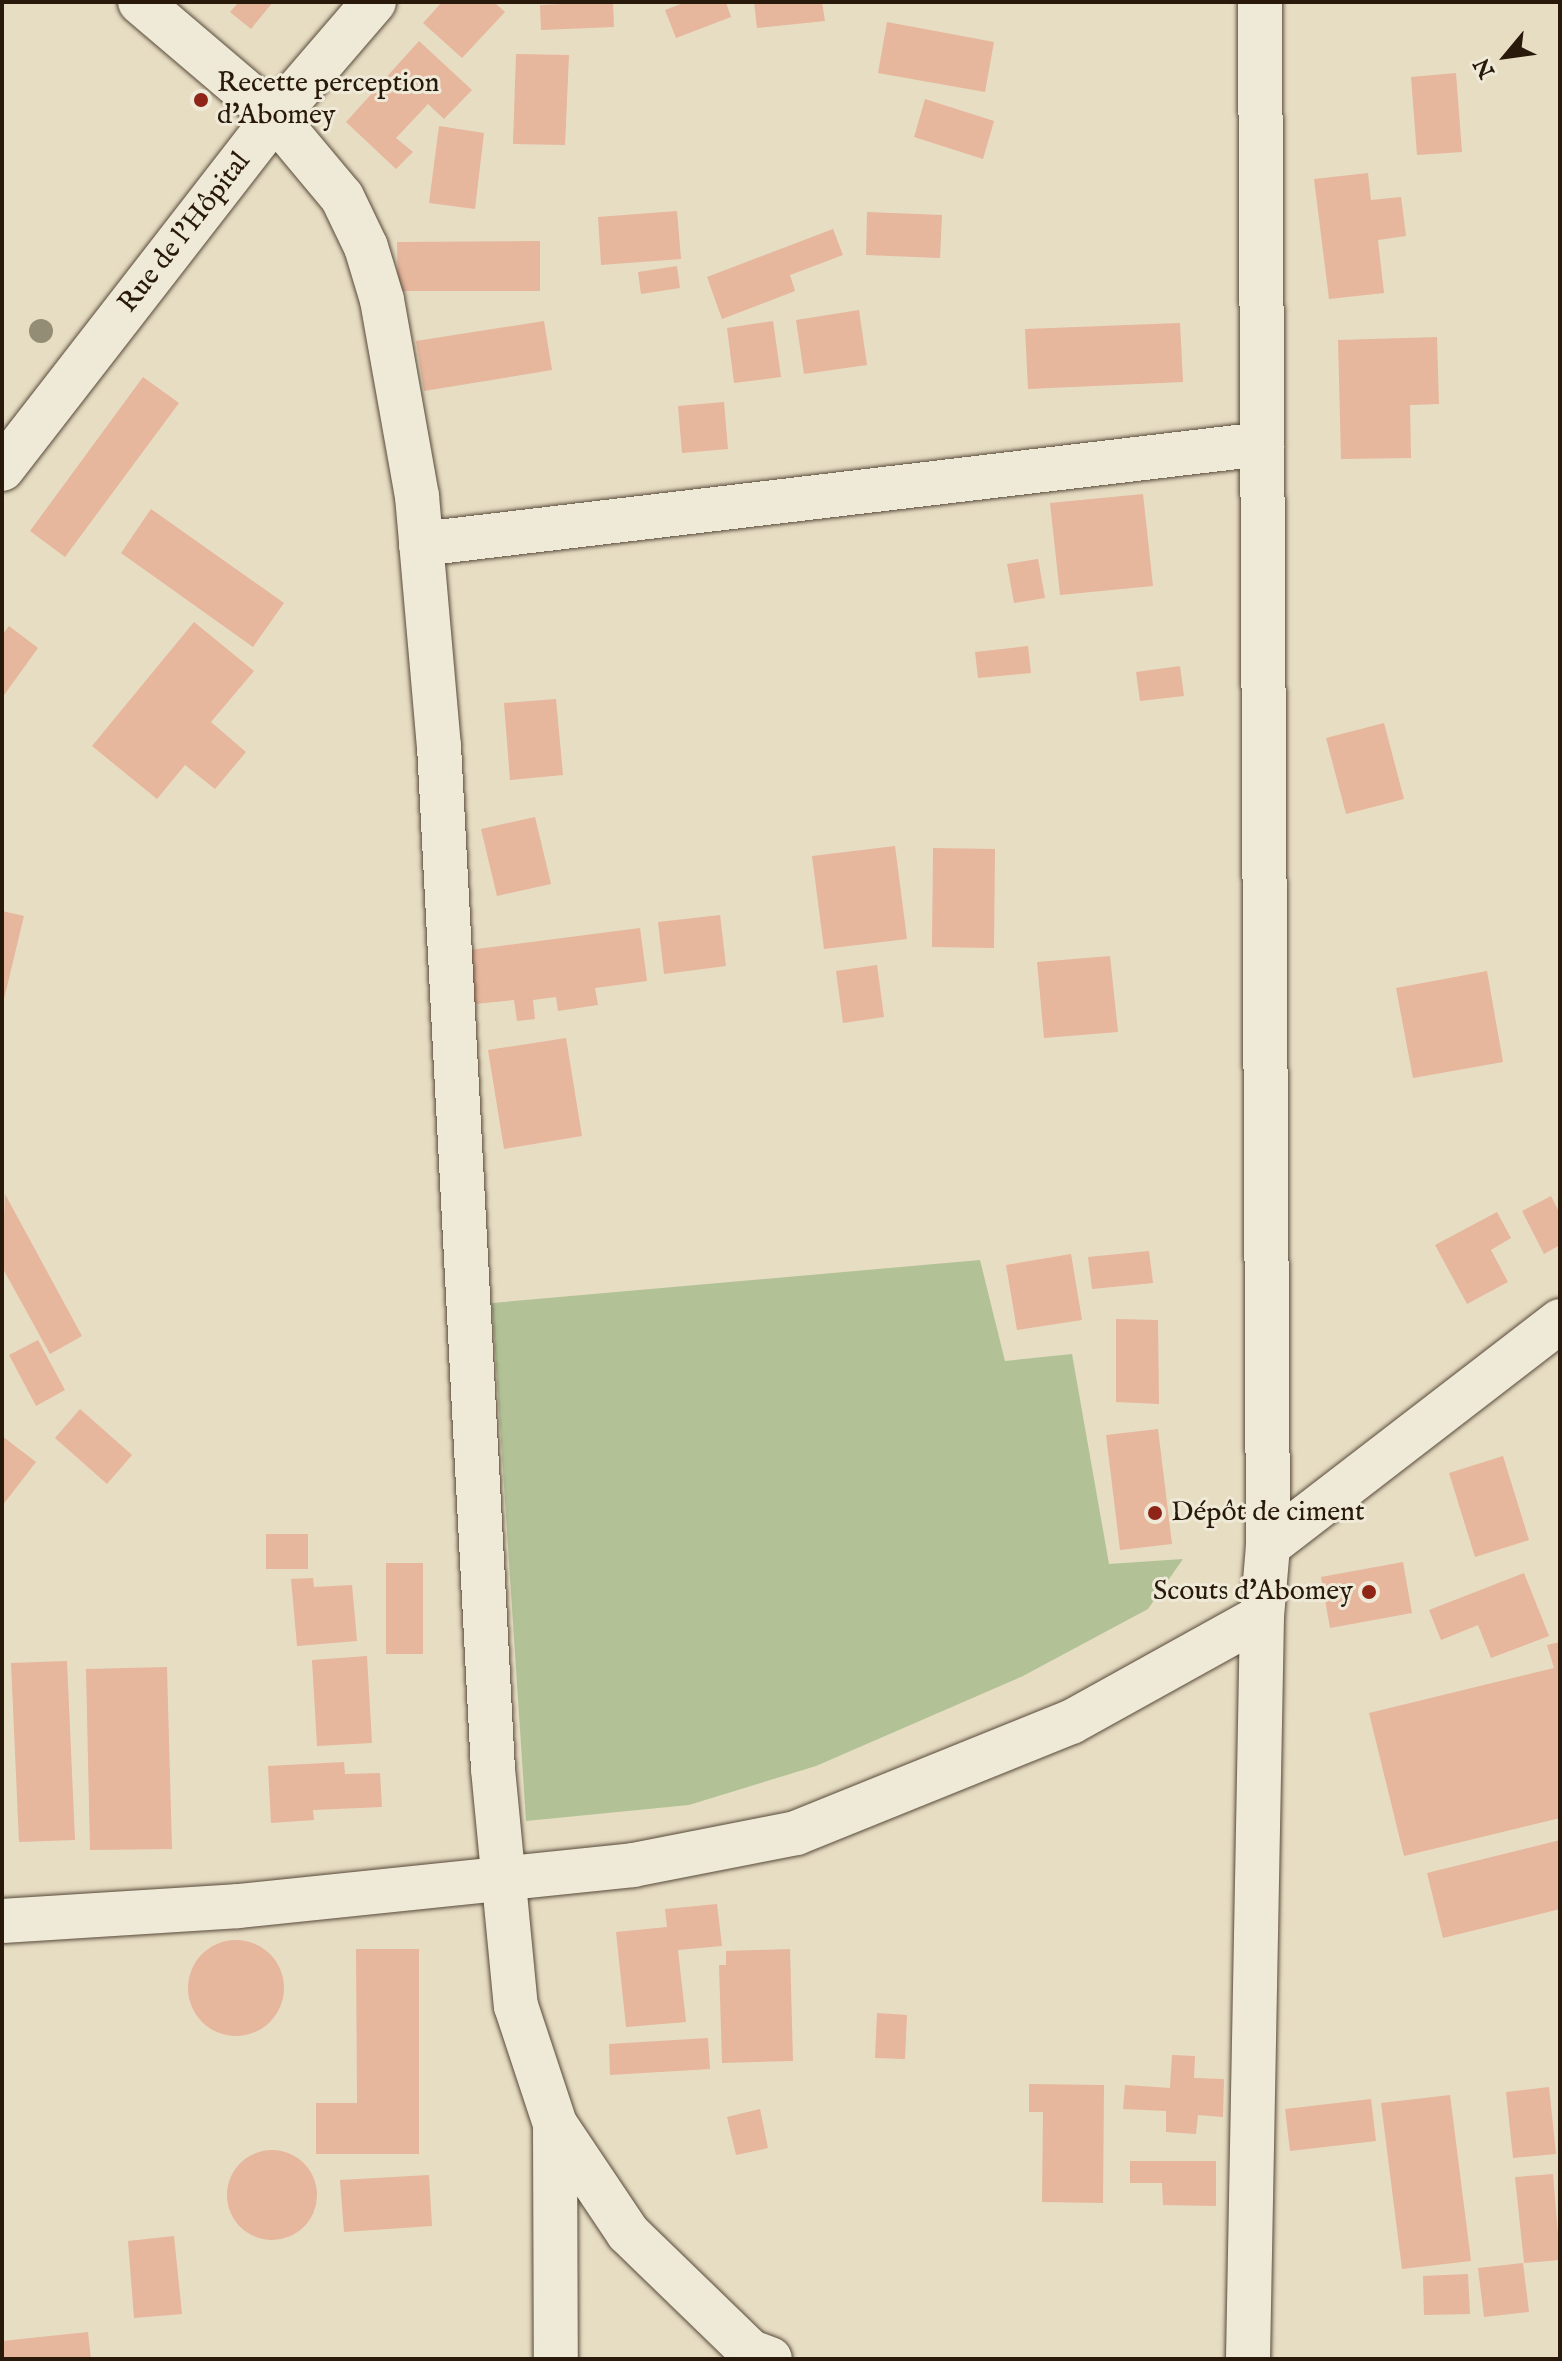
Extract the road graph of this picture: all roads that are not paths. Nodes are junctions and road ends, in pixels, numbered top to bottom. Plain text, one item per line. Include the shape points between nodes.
1 (140, 2) edge
2 (374, 2) edge
3 (1260, 2) edge
4 (275, 117) junction
5 (1262, 444) junction
6 (2, 469) edge
7 (421, 544) junction
8 (1560, 1321) edge
9 (1268, 1546) junction
10 (1262, 1616) junction
11 (504, 1880) junction
12 (2, 1921) edge
13 (555, 2124) junction
14 (556, 2359) edge
15 (770, 2359) edge
16 (1248, 2359) edge

1 - 4 street
2 - 4 street, Rue de l'Hôpital
3 - 5 street
4 - 6 street, Rue de l'Hôpital
4 - 7 street via 342,197 366,247 387,330
5 - 7 street
5 - 9 street
7 - 11 street via 439,746 493,1769
8 - 9 street
9 - 10 street
10 - 11 street via 1071,1722 796,1833 633,1865
10 - 16 street
11 - 12 street via 238,1906
11 - 13 street via 516,2006
13 - 14 street
13 - 15 street via 628,2233 751,2352

